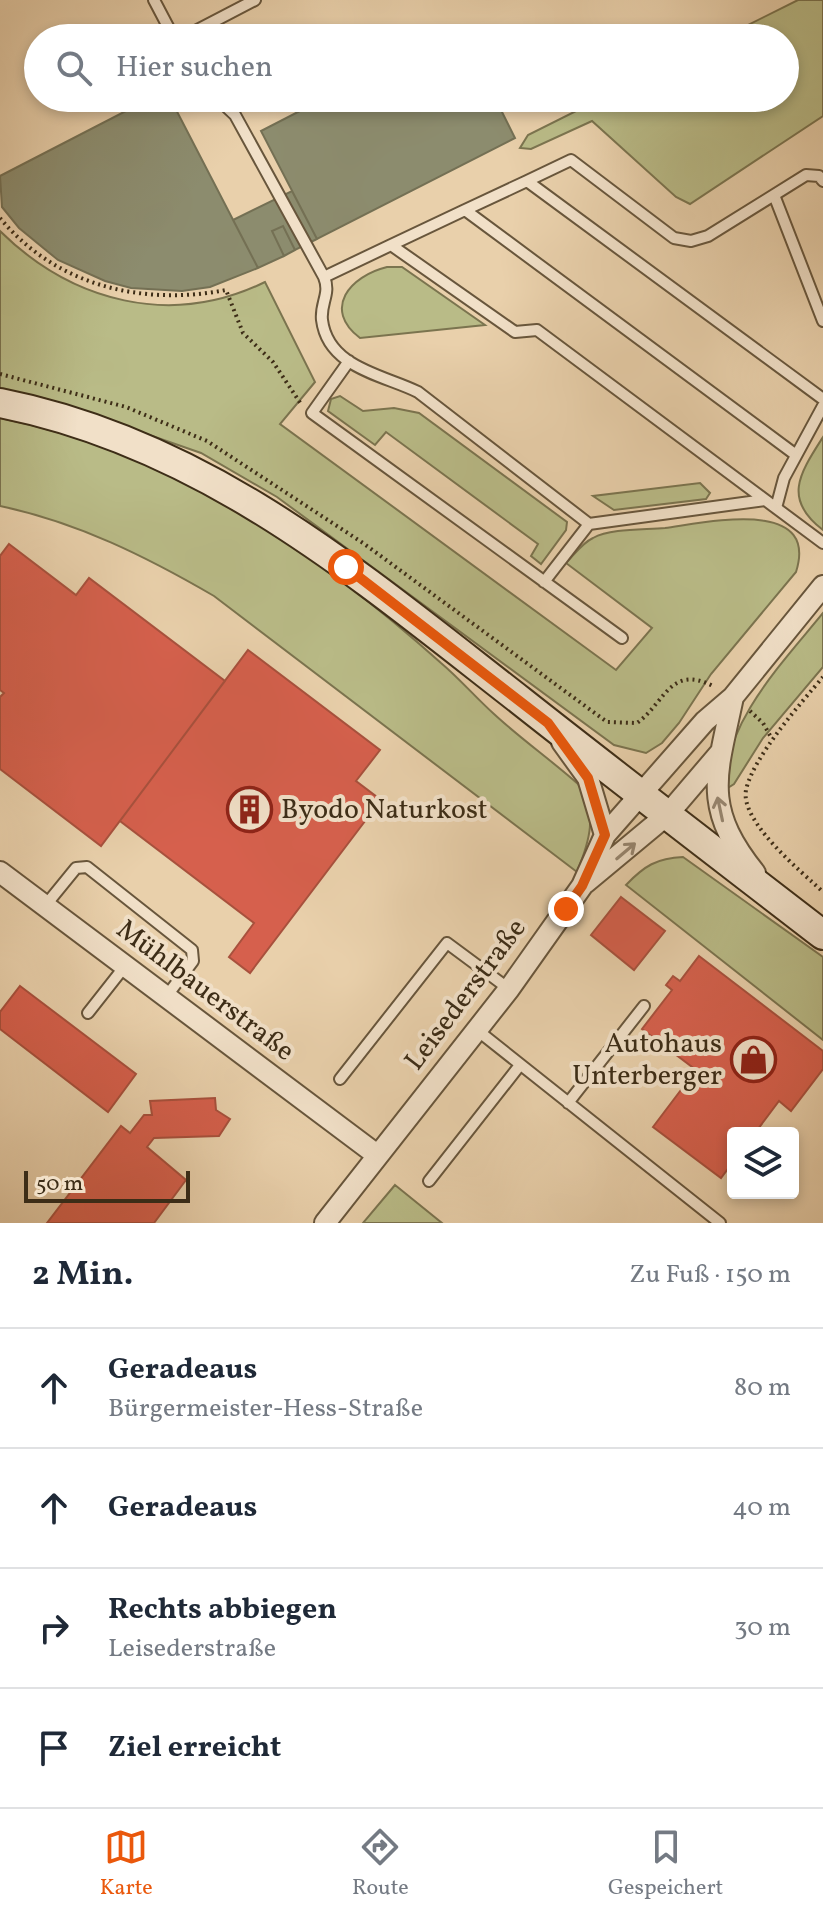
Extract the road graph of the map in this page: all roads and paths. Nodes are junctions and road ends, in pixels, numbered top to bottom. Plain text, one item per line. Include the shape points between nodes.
1 (154, 0) edge
2 (255, 0) edge
3 (167, 24) edge
4 (209, 24) edge
5 (232, 112) edge
6 (527, 181) junction
7 (823, 181) edge
8 (774, 195) junction
9 (465, 210) junction
10 (0, 218) edge
11 (391, 245) junction
12 (324, 277) junction
13 (823, 321) edge
14 (349, 361) junction
15 (0, 374) edge
16 (823, 399) edge
17 (0, 403) edge
18 (823, 406) edge
19 (312, 413) junction
20 (796, 455) junction
21 (765, 500) junction
22 (776, 508) junction
23 (589, 524) junction
24 (823, 543) edge
25 (544, 582) junction
26 (823, 586) edge
27 (622, 638) dead end
28 (823, 677) edge
29 (733, 697) junction
30 (548, 723) junction
31 (772, 739) junction
32 (722, 751) junction
33 (639, 794) junction
34 (668, 814) junction
35 (605, 835) junction
36 (0, 872) edge
37 (582, 886) junction
38 (823, 892) edge
39 (775, 898) junction
40 (45, 906) junction
41 (823, 935) edge
42 (125, 966) junction
43 (509, 989) junction
44 (166, 997) junction
45 (644, 1006) dead end
46 (88, 1013) dead end
47 (477, 1030) junction
48 (520, 1065) junction
49 (340, 1079) dead end
50 (568, 1103) junction
51 (377, 1155) junction
52 (429, 1181) dead end
53 (325, 1223) edge
54 (720, 1223) edge

1 - 3 lane
2 - 4 lane
5 - 12 lane
6 - 8 lane via 571,160 674,238 691,241
6 - 9 lane
6 - 16 lane
7 - 8 lane via 806,175
8 - 13 lane
9 - 11 lane
9 - 20 lane
10 - 19 path via 53,265 110,289 174,297 226,290 243,333
11 - 12 lane
11 - 21 lane via 515,332 537,330
12 - 14 lane via 329,289 322,319 325,331
14 - 19 lane
14 - 23 lane via 362,372 418,392
15 - 29 path via 126,407 207,441 363,543 607,722 637,723 669,687 686,679 709,683
17 - 30 main road via 116,435 230,488 346,567
18 - 20 lane
19 - 25 lane
20 - 22 lane
21 - 22 lane
21 - 23 lane
22 - 24 lane
23 - 25 lane
25 - 27 lane
26 - 29 street, Leisederstraße
28 - 31 path
29 - 31 path via 763,723
29 - 32 street
29 - 33 street, Leisederstraße
30 - 33 main road
30 - 35 street via 588,778
31 - 38 path via 746,791 748,805 769,840
32 - 34 street
39 -> 32 street via 733,846 720,819
33 - 34 main road
33 - 35 street, Leisederstraße
37 -> 34 street
34 - 39 main road
35 - 37 street, Leisederstraße
36 - 40 street, Mühlbauerstraße
37 - 43 street, Leisederstraße
39 - 41 main road
40 - 42 street, Mühlbauerstraße
40 - 44 lane via 76,868 87,867 192,950 193,961
42 - 44 street, Mühlbauerstraße
42 - 46 lane
43 - 47 street, Leisederstraße
43 - 49 lane via 447,943
44 - 51 street, Mühlbauerstraße
45 - 50 lane
47 - 48 lane
47 - 51 street, Leisederstraße
48 - 50 lane
48 - 52 lane
50 - 54 lane
51 - 53 street, Leisederstraße

